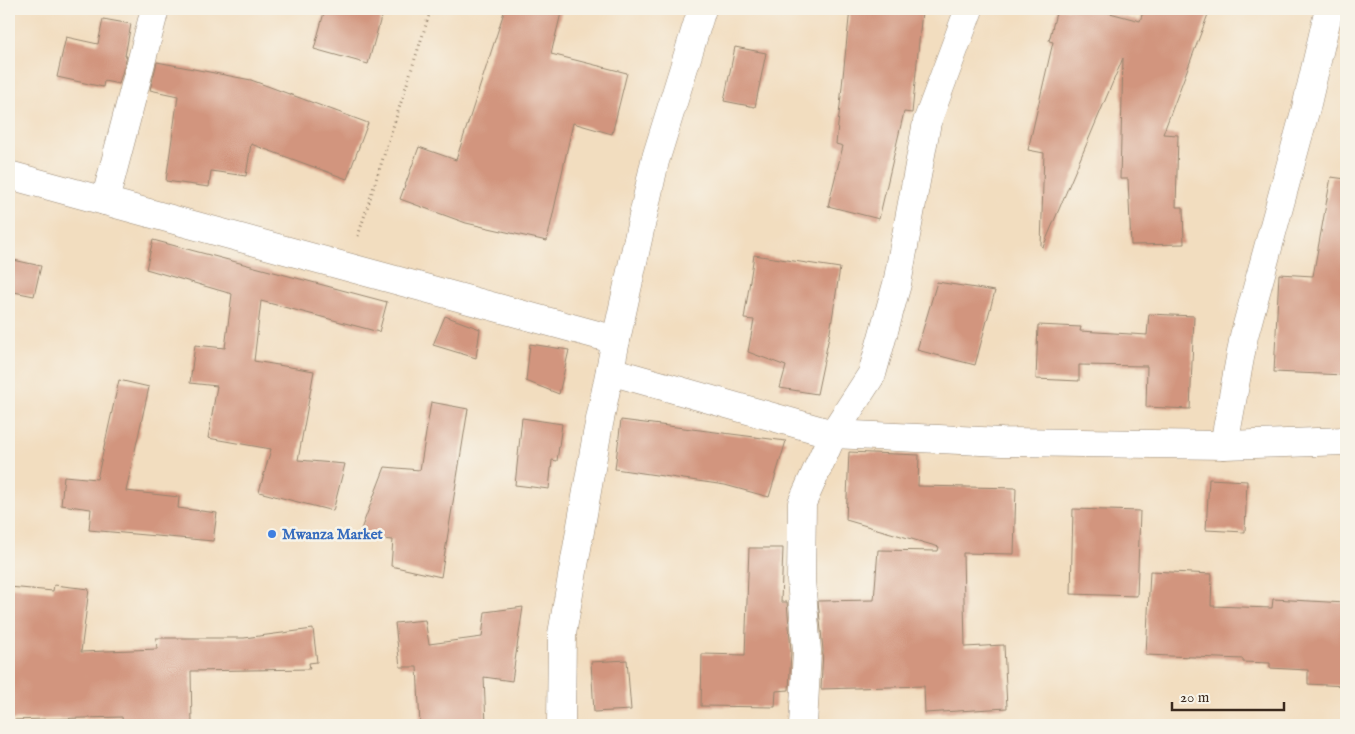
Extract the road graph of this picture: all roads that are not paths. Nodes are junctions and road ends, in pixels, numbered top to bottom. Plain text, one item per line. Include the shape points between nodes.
1 (155, 9) edge
2 (702, 9) edge
3 (969, 9) edge
4 (1329, 9) edge
5 (9, 175) edge
6 (105, 201) junction
7 (616, 340) junction
8 (610, 371) junction
9 (833, 434) junction
10 (1346, 441) edge
11 (1224, 445) junction
12 (561, 725) edge
13 (803, 725) edge

1 - 6 street
2 - 7 street via 655,161
3 - 9 street via 927,122 897,284 872,374
4 - 11 street via 1306,108 1244,336
5 - 6 street
6 - 7 street
7 - 8 street
8 - 9 street
8 - 12 street via 562,634
9 - 11 street via 1002,442
9 - 13 street via 802,503 801,580 807,651
10 - 11 street

